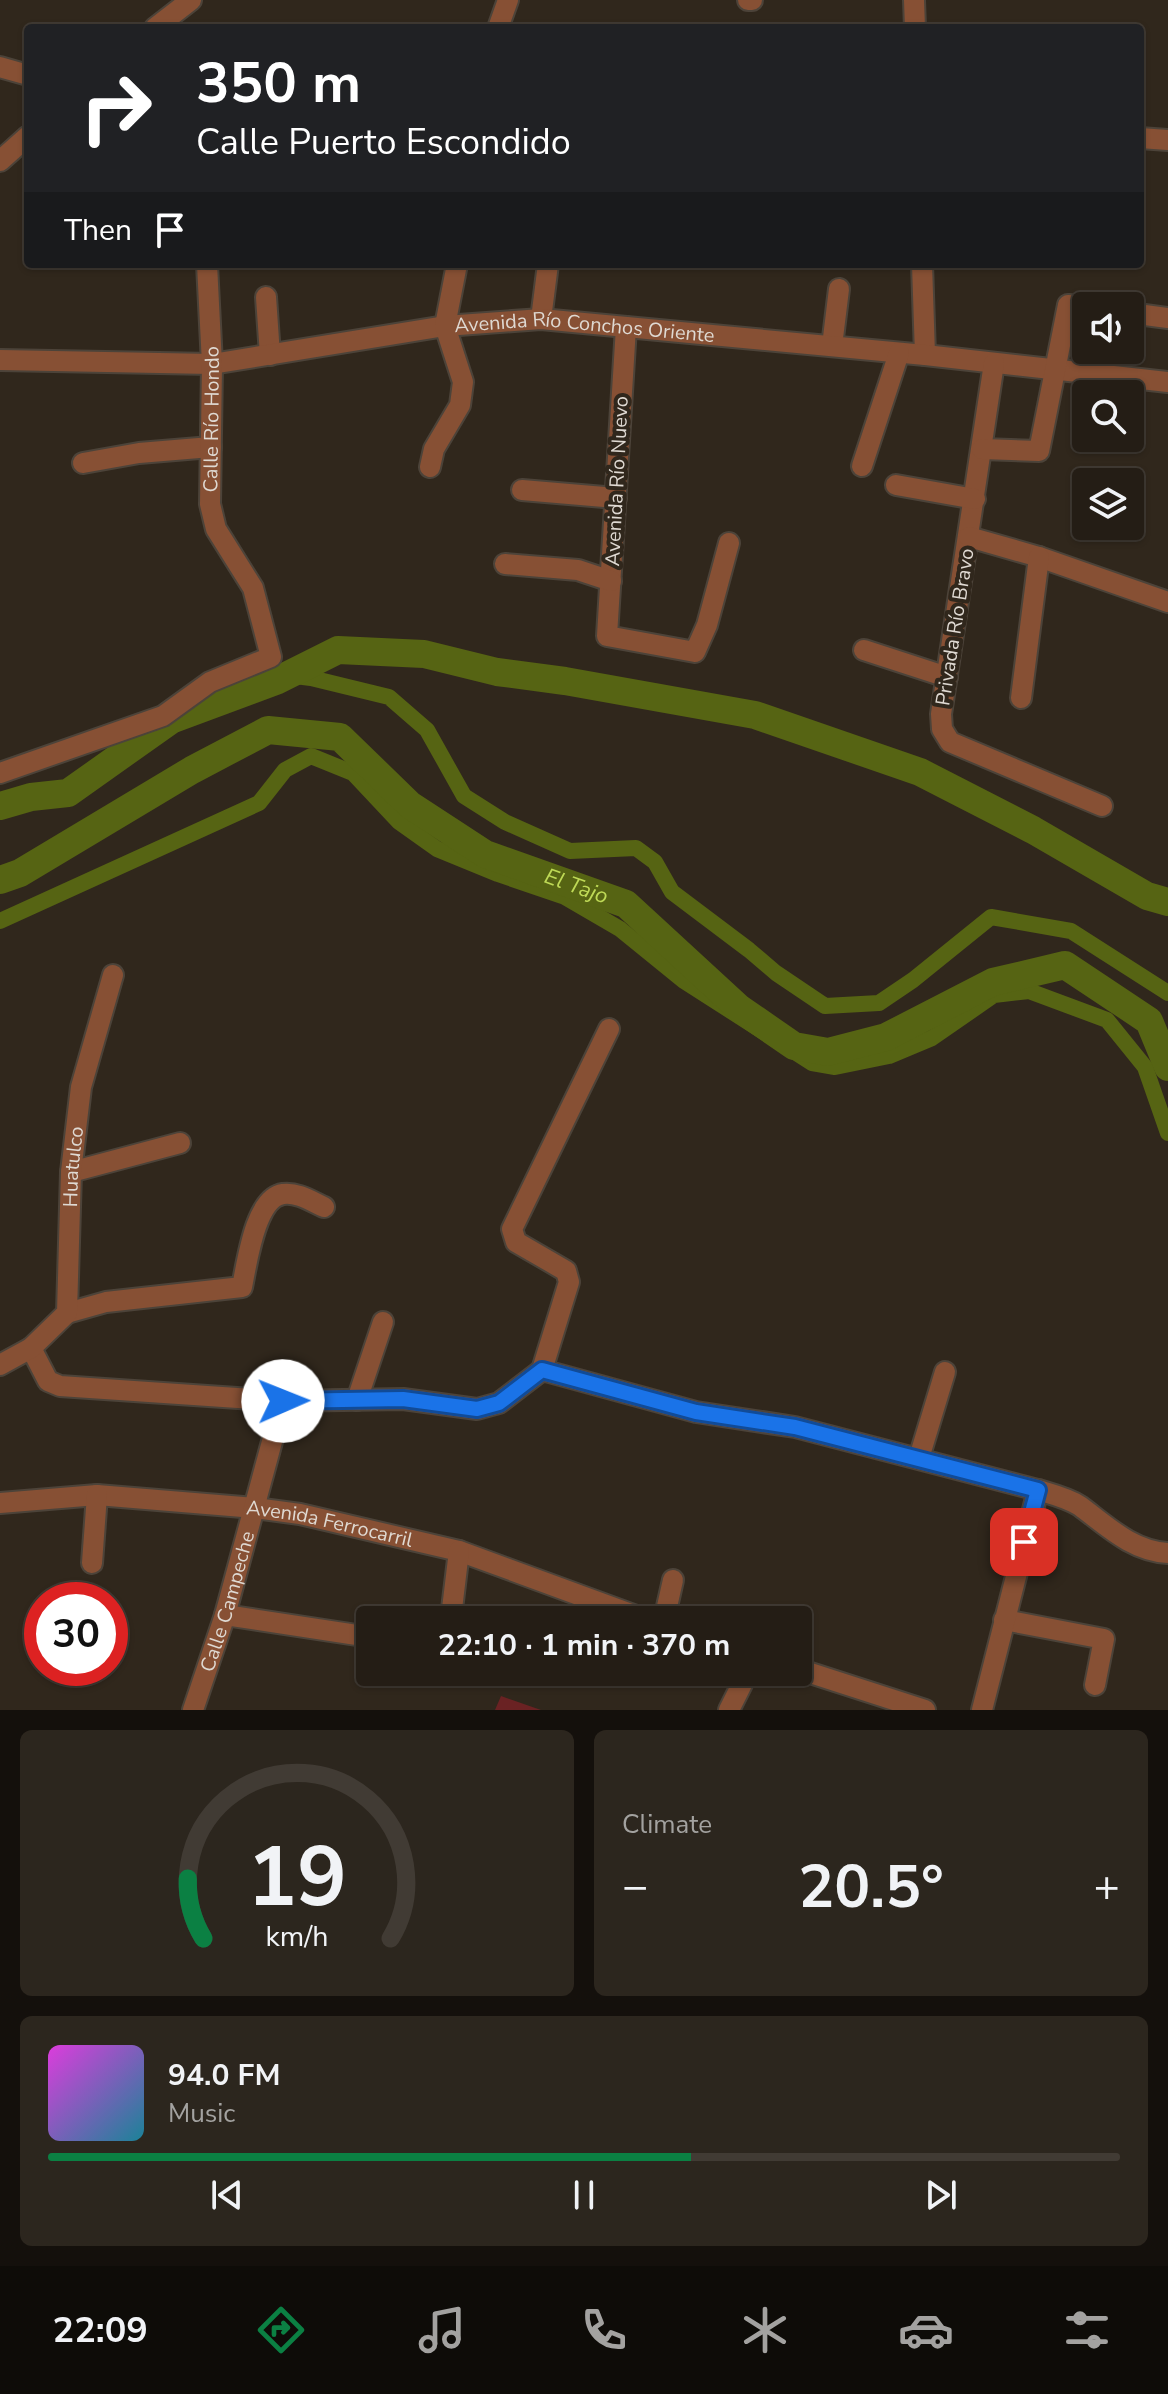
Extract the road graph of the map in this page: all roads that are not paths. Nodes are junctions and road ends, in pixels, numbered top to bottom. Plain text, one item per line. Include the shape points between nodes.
1 (191, 0) edge
2 (508, 0) edge
3 (914, 0) edge
4 (160, 24) edge
5 (499, 24) edge
6 (915, 24) edge
7 (0, 67) edge
8 (24, 74) edge
9 (1144, 138) edge
10 (24, 140) edge
11 (1168, 140) edge
12 (0, 161) edge
13 (207, 268) edge
14 (456, 268) edge
15 (547, 268) edge
16 (922, 268) edge
17 (839, 289) dead end
18 (266, 297) dead end
19 (1072, 305) edge
20 (1144, 315) edge
21 (1168, 318) edge
22 (541, 319) junction
23 (445, 326) junction
24 (626, 327) junction
25 (832, 346) junction
26 (899, 353) junction
27 (270, 355) junction
28 (925, 355) junction
29 (0, 360) edge
30 (994, 363) junction
31 (212, 364) junction
32 (1057, 370) junction
33 (1168, 382) edge
34 (211, 447) junction
35 (982, 449) junction
36 (83, 463) dead end
37 (862, 466) dead end
38 (430, 467) dead end
39 (896, 485) dead end
40 (522, 490) dead end
41 (616, 498) junction
42 (975, 499) junction
43 (969, 537) junction
44 (729, 543) dead end
45 (1039, 557) junction
46 (505, 564) dead end
47 (611, 581) junction
48 (1168, 602) edge
49 (864, 650) dead end
50 (947, 677) junction
51 (1021, 698) dead end
52 (0, 773) edge
53 (1102, 806) dead end
54 (113, 975) dead end
55 (609, 1029) dead end
56 (180, 1143) dead end
57 (71, 1172) junction
58 (324, 1207) dead end
59 (67, 1313) junction
60 (383, 1322) dead end
61 (31, 1348) junction
62 (0, 1365) edge
63 (542, 1370) junction
64 (945, 1372) dead end
65 (357, 1400) junction
66 (283, 1401) junction
67 (919, 1458) junction
68 (1038, 1490) junction
69 (97, 1495) junction
70 (0, 1503) edge
71 (255, 1508) junction
72 (459, 1551) junction
73 (1168, 1553) edge
74 (92, 1563) dead end
75 (673, 1580) dead end
76 (452, 1606) edge
77 (609, 1606) edge
78 (667, 1606) edge
79 (225, 1615) junction
80 (1004, 1620) junction
81 (356, 1635) edge
82 (812, 1674) edge
83 (1095, 1685) dead end
84 (741, 1686) edge
85 (193, 1710) edge
86 (729, 1710) edge
87 (925, 1710) edge
88 (982, 1710) edge

1 - 4 street
2 - 5 street
3 - 6 street
7 - 8 street
9 - 11 street
10 - 12 street
13 - 31 street, Calle Río Hondo
14 - 23 street
15 - 22 street
16 - 28 street
17 - 25 street
18 - 27 street
19 - 32 street
20 - 21 street
22 - 23 street, Avenida Río Conchos Oriente
22 - 24 street, Avenida Río Conchos Oriente
23 - 27 street, Avenida Río Conchos Oriente
23 - 38 street via 463,382 460,405 434,449
24 - 25 street, Avenida Río Conchos Oriente
24 - 41 street, Avenida Río Nuevo
25 - 26 street, Avenida Río Conchos Oriente
26 - 28 street, Avenida Río Conchos Oriente
26 - 37 street
27 - 31 street, Avenida Río Conchos Oriente
28 - 30 street, Avenida Río Conchos Oriente
29 - 31 street, Avenida Río Conchos Oriente
30 - 32 street, Avenida Río Conchos Oriente
30 - 35 street, Privada Río Bravo
31 - 34 street, Calle Río Hondo
32 - 33 street, Avenida Río Conchos Oriente
32 - 35 street via 1039,451
34 - 36 street
34 - 52 street, Calle Río Hondo via 210,504 216,529 253,588 271,657 210,682 163,716
35 - 42 street, Privada Río Bravo
39 - 42 street
40 - 41 street
41 - 47 street, Avenida Río Nuevo
42 - 43 street, Privada Río Bravo
43 - 45 street, Privada Río Bravo
43 - 50 street, Privada Río Bravo
44 - 47 street, Avenida Río Nuevo via 695,652 607,636
45 - 48 street, Privada Río Bravo
45 - 51 street
46 - 47 street via 578,570
49 - 50 street
50 - 53 street, Privada Río Bravo via 941,714 950,742
54 - 57 street, Huatulco via 81,1087
55 - 63 street via 512,1229 516,1242 566,1271 569,1282
56 - 57 street
57 - 59 street, Huatulco
58 - 59 street via 299,1195 272,1197 261,1212 242,1287 106,1302
59 - 61 street
60 - 65 street
61 - 62 street
61 - 66 street via 48,1381 60,1386
63 - 65 street via 499,1403 477,1409 403,1399
63 - 67 street via 696,1412 795,1427
64 - 67 street
65 - 66 street
66 - 71 street, Calle Campeche
67 - 68 street
68 - 73 street via 1077,1504 1122,1538
68 - 80 street
69 - 70 street, Avenida Ferrocarril
69 - 71 street, Avenida Ferrocarril
69 - 74 street
71 - 72 street, Avenida Ferrocarril
71 - 79 street, Calle Campeche
72 - 76 street
72 - 77 street, Avenida Ferrocarril
75 - 78 street
79 - 81 street
79 - 85 street, Calle Campeche
80 - 83 street via 1104,1639
80 - 88 street
82 - 87 street
84 - 86 street

